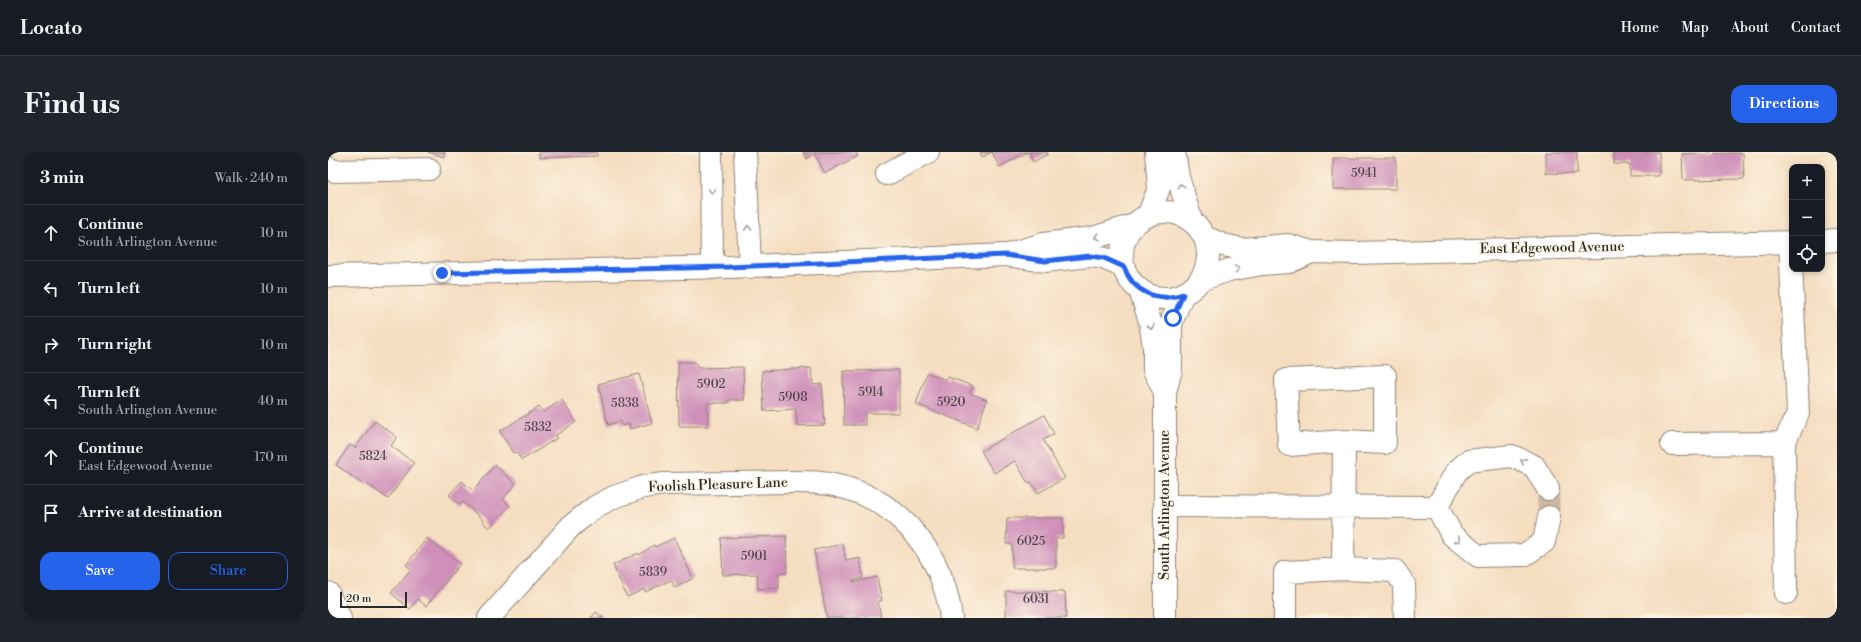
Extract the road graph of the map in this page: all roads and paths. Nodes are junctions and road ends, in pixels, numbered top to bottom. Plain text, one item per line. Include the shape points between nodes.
1 (711, 152) edge
2 (745, 152) edge
3 (928, 152) edge
4 (1156, 152) edge
5 (1174, 152) edge
6 (328, 168) edge
7 (429, 169) dead end
8 (887, 174) dead end
9 (1141, 220) junction
10 (1191, 220) junction
11 (1205, 237) junction
12 (1837, 240) edge
13 (1825, 241) edge
14 (1789, 242) edge
15 (1312, 252) junction
16 (1006, 255) junction
17 (750, 267) junction
18 (1124, 267) junction
19 (712, 268) junction
20 (1792, 272) edge
21 (328, 276) edge
22 (1200, 280) junction
23 (1140, 290) junction
24 (1183, 294) junction
25 (1165, 392) junction
26 (1344, 442) junction
27 (1784, 443) junction
28 (1672, 444) dead end
29 (1548, 489) tunnel mouth
30 (1165, 506) junction
31 (1342, 507) junction
32 (1437, 507) junction
33 (1550, 517) tunnel mouth
34 (1342, 569) junction
35 (328, 593) edge
36 (1786, 593) dead end
37 (340, 618) edge
38 (489, 618) edge
39 (951, 618) edge
40 (1165, 618) edge
41 (1285, 618) edge
42 (1405, 618) edge

1 -> 19 main road
17 -> 2 main road
3 - 8 main road
4 - 9 main road via 1159,188
10 -> 5 main road via 1178,177
6 - 7 main road via 335,171
9 - 10 main road via 1158,213 1170,212
9 -> 16 main road via 1093,238 1043,244
9 - 18 main road via 1127,234 1123,245
10 - 11 main road
11 - 15 main road via 1223,245 1242,249 1288,245
11 - 22 main road via 1208,260
12 - 13 main road
14 - 15 main road, East Edgewood Avenue
22 -> 15 main road via 1228,270 1289,262
16 - 17 main road
16 - 18 main road via 1045,261 1090,256 1104,258
17 - 19 main road
18 - 23 main road via 1128,277
19 - 21 main road
20 - 27 main road via 1798,413
22 - 24 main road
23 - 24 main road via 1161,298
23 -> 25 main road, South Arlington Avenue via 1150,321 1154,370
24 - 25 main road, South Arlington Avenue via 1171,326 1171,370
25 - 30 main road, South Arlington Avenue
26 - 26 main road via 1385,443 1385,376 1286,380 1289,445
26 - 31 main road
27 - 28 main road
27 - 36 main road
29 -> 32 main road via 1534,466 1512,456 1468,461 1456,472
30 - 31 main road
30 - 40 main road, South Arlington Avenue
31 - 32 main road
31 - 34 main road
32 -> 33 main road via 1452,535 1478,556 1524,555 1544,542
34 - 41 main road via 1285,572
34 - 42 main road via 1395,571 1404,584
35 - 37 main road
38 - 39 main road, Foolish Pleasure Lane via 571,526 614,496 664,484 817,482 846,488 876,501 897,515 912,530 936,564 947,593

